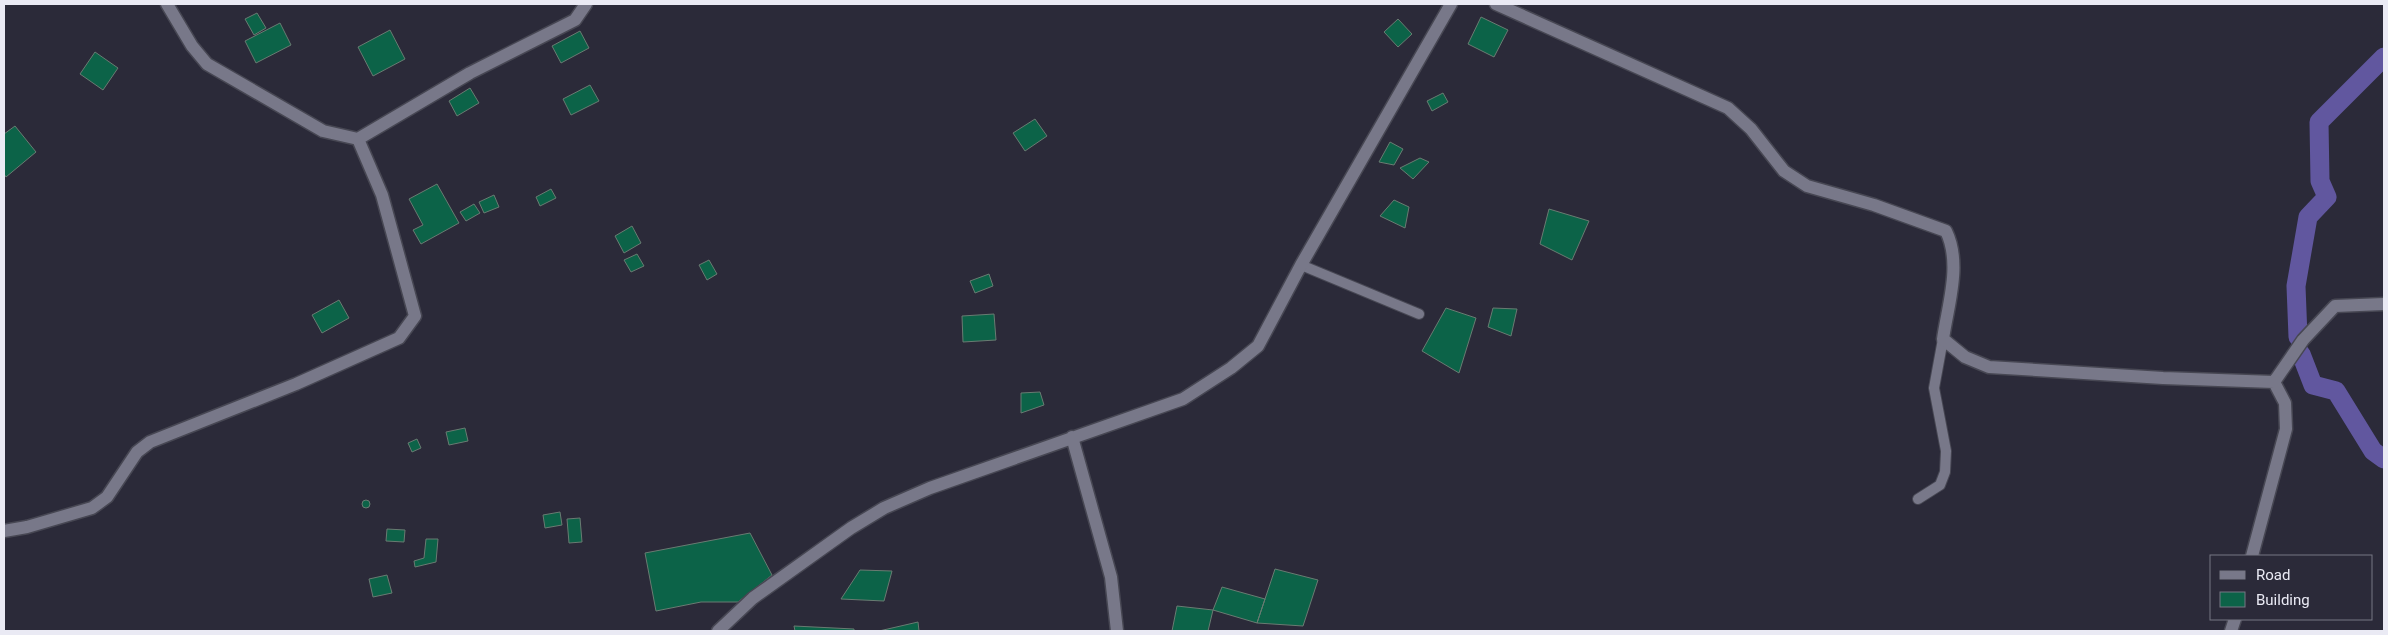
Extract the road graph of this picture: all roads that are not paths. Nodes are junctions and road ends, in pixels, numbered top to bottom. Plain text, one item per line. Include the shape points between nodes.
1 (167, 4) edge
2 (586, 4) edge
3 (1451, 4) edge
4 (1496, 4) edge
5 (358, 139) junction
6 (1301, 265) junction
7 (2384, 304) edge
8 (1419, 314) dead end
9 (1943, 339) junction
10 (2274, 382) junction
11 (1072, 437) junction
12 (1918, 499) dead end
13 (4, 531) edge
14 (2252, 555) edge
15 (718, 631) edge
16 (1117, 631) edge

1 - 5 street via 192,46 208,64 322,130
2 - 5 street via 576,20 470,73
3 - 6 street
4 - 9 street via 1728,108 1751,130 1784,172 1807,186 1874,205 1946,231 1952,243 1954,265
5 - 13 street via 382,195 415,316 399,338 296,384 150,442 137,452 108,497 92,508
6 - 8 lane
6 - 11 street via 1258,346 1231,368 1183,398
7 - 10 street via 2335,306 2303,340
9 - 10 street via 1965,357 1989,367
9 - 12 lane via 1934,388 1946,451 1945,472 1940,485
10 - 14 street via 2285,403 2286,429
11 - 15 street via 884,508 753,598
11 - 16 street via 1111,577

